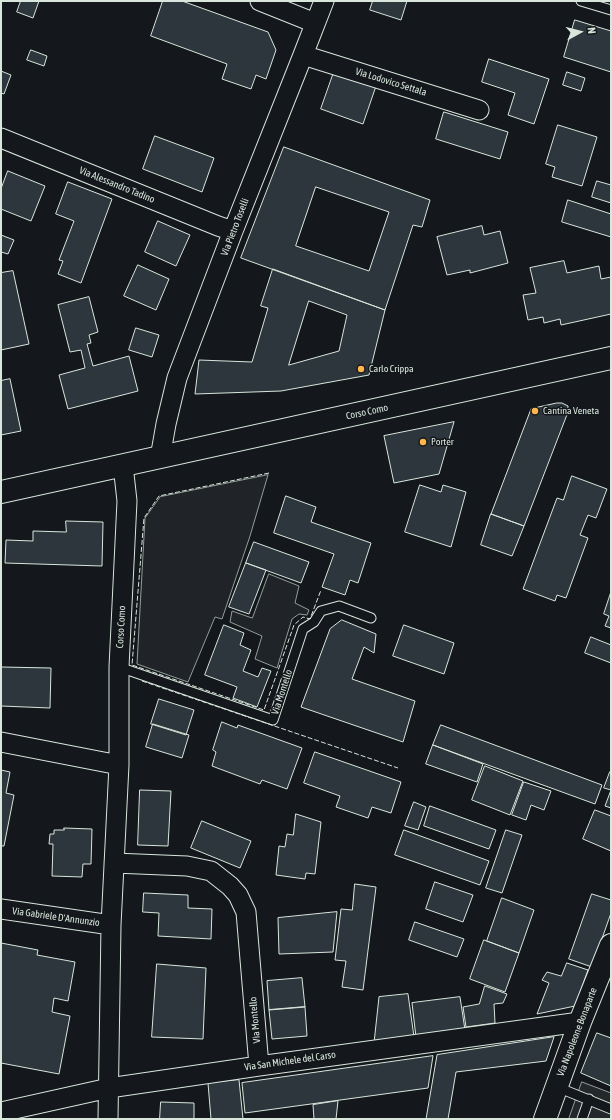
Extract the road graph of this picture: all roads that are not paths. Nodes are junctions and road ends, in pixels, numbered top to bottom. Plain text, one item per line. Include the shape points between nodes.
1 (260, 1) edge
2 (324, 1) edge
3 (581, 1) edge
4 (611, 10) edge
5 (315, 23) junction
6 (303, 55) junction
7 (479, 110) dead end
8 (1, 138) edge
9 (233, 231) junction
10 (611, 358) edge
11 (160, 458) junction
12 (123, 465) junction
13 (1, 492) edge
14 (371, 618) dead end
15 (119, 667) junction
16 (1, 742) edge
17 (119, 765) junction
18 (114, 863) junction
19 (1, 909) edge
20 (111, 925) junction
21 (611, 945) edge
22 (580, 1022) junction
23 (259, 1066) junction
24 (557, 1087) junction
25 (109, 1088) junction
26 (588, 1099) junction
27 (611, 1109) edge
28 (1, 1112) edge
29 (108, 1119) edge
30 (544, 1119) edge
31 (582, 1119) edge

1 - 5 street
2 - 5 street, Via Pietro Toselli
3 - 4 lane
5 - 6 street, Via Pietro Toselli
6 - 7 street, Via Lodovico Settala
6 - 9 street, Via Pietro Toselli
8 - 9 street, Via Alessandro Tadino
9 - 11 street, Via Pietro Toselli via 177,378
10 - 11 main road, Corso Como
11 - 12 main road, Corso Como
12 - 13 main road, Corso Como
12 - 15 street, Corso Como via 127,501
14 - 15 lane, Via Montello via 338,606 321,611 314,622 303,629 273,720
15 - 17 street, Corso Como
16 - 17 street
17 - 18 street
18 - 20 street
18 - 23 street, Via Montello via 187,866 210,871 238,895 246,912
19 - 20 street, Via Gabriele D'Annunzio
20 - 25 street
21 - 22 main road, Via Napoleone Bonaparte
22 - 23 street, Via San Michele del Carso
22 - 24 main road, Via Napoleone Bonaparte
23 - 25 street, Via San Michele del Carso
24 - 26 lane
24 - 30 main road, Via Napoleone Bonaparte
25 - 28 street, Via San Michele del Carso
25 - 29 street
26 - 27 lane
26 - 31 lane

